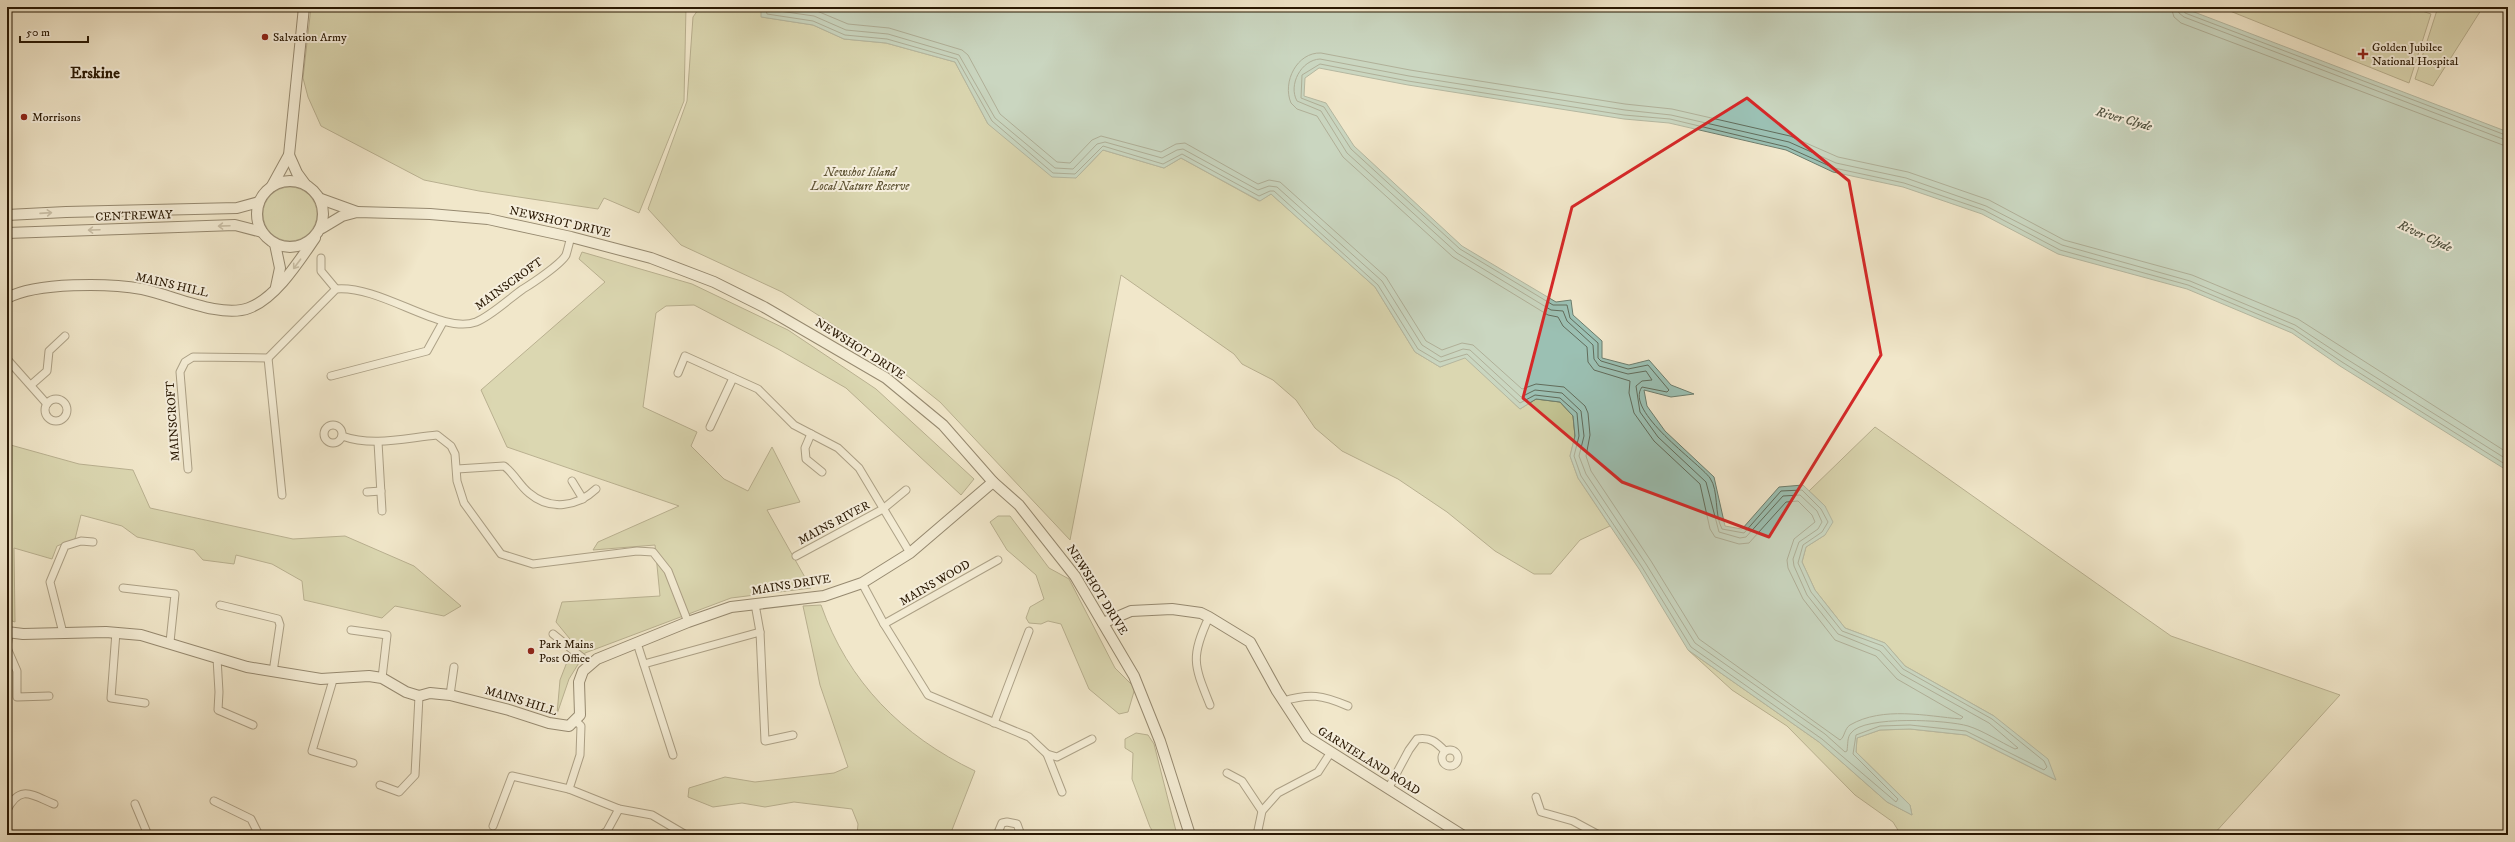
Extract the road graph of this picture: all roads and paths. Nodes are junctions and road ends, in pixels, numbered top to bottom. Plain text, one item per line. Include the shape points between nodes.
1 (304, 7) edge
2 (289, 155) junction
3 (305, 184) junction
4 (272, 186) junction
5 (321, 199) junction
6 (259, 202) junction
7 (357, 212) junction
8 (7, 215) edge
9 (322, 228) junction
10 (262, 232) junction
11 (7, 233) edge
12 (571, 237) junction
13 (315, 238) junction
14 (275, 244) junction
15 (321, 258) dead end
16 (276, 287) junction
17 (336, 289) junction
18 (7, 298) edge
19 (443, 322) junction
20 (65, 336) dead end
21 (268, 358) junction
22 (8, 360) edge
23 (678, 373) dead end
24 (331, 376) dead end
25 (733, 378) junction
26 (31, 385) junction
27 (47, 404) dead end
28 (710, 427) dead end
29 (811, 434) junction
30 (342, 436) dead end
31 (378, 442) junction
32 (188, 469) dead end
33 (457, 469) junction
34 (822, 472) dead end
35 (572, 481) dead end
36 (993, 482) junction
37 (596, 489) dead end
38 (906, 490) dead end
39 (381, 491) junction
40 (367, 492) dead end
41 (282, 495) dead end
42 (583, 499) junction
43 (883, 509) junction
44 (382, 511) dead end
45 (93, 542) dead end
46 (910, 553) junction
47 (796, 556) dead end
48 (998, 560) dead end
49 (862, 583) junction
50 (123, 588) dead end
51 (755, 604) junction
52 (220, 605) dead end
53 (1209, 617) junction
54 (688, 622) junction
55 (1103, 623) junction
56 (884, 624) junction
57 (351, 630) dead end
58 (1029, 631) dead end
59 (8, 632) edge
60 (116, 632) junction
61 (760, 632) junction
62 (63, 633) junction
63 (553, 634) dead end
64 (170, 642) junction
65 (637, 642) junction
66 (217, 658) junction
67 (590, 664) junction
68 (644, 664) junction
69 (454, 667) dead end
70 (274, 672) junction
71 (382, 678) junction
72 (333, 680) junction
73 (450, 695) junction
74 (49, 696) dead end
75 (419, 696) junction
76 (1283, 701) junction
77 (145, 703) dead end
78 (1210, 705) dead end
79 (1348, 706) dead end
80 (578, 718) junction
81 (994, 722) junction
82 (253, 725) dead end
83 (793, 735) dead end
84 (1092, 739) dead end
85 (1445, 751) dead end
86 (1331, 752) junction
87 (1047, 754) junction
88 (673, 755) dead end
89 (354, 763) dead end
90 (1227, 774) dead end
91 (380, 785) dead end
92 (569, 788) junction
93 (1388, 789) junction
94 (1062, 792) dead end
95 (1536, 797) dead end
96 (214, 801) dead end
97 (54, 804) dead end
98 (135, 804) dead end
99 (7, 810) edge
100 (619, 810) junction
101 (1262, 811) junction
102 (493, 826) dead end
103 (148, 835) edge
104 (260, 835) edge
105 (601, 835) edge
106 (686, 835) edge
107 (997, 835) edge
108 (1022, 835) edge
109 (1190, 835) edge
110 (1257, 835) edge
111 (1462, 835) edge
112 (1599, 835) edge

1 - 2 street
2 - 3 street
2 - 4 street
3 - 4 street via 288,182
3 - 5 street
4 - 6 street
5 - 7 street, NEWSHOT DRIVE
5 - 9 street via 324,210
8 -> 6 street, CENTREWAY via 236,208
6 - 10 street via 258,221
7 - 9 street, NEWSHOT DRIVE via 342,216
7 - 12 street, NEWSHOT DRIVE via 430,214 482,219
9 - 13 street
10 -> 11 street, CENTREWAY via 235,225
10 - 14 street
12 - 19 street, MAINSCROFT via 565,256 530,285 476,322
12 - 36 street, NEWSHOT DRIVE via 641,255 686,271 736,292 792,322 886,378 943,425
13 - 14 street via 300,246
13 -> 16 street, MAINS HILL
14 - 16 street via 280,268
15 - 17 street via 321,271
16 - 18 street, MAINS HILL via 261,302 230,312 141,289 47,287 14,294
17 - 19 street, MAINSCROFT via 362,290 411,307
17 - 21 street
19 - 24 street via 427,351
20 - 26 street via 49,351 47,371
21 - 32 street, MAINSCROFT via 193,357 185,362 180,372
21 - 41 street
22 - 26 street
23 - 25 street, MAINS RIVER via 685,356
25 - 28 street
25 - 29 street, MAINS RIVER via 758,389 794,425
26 - 27 street
29 - 34 street via 805,448 806,459
29 - 43 street, MAINS RIVER via 838,448 859,468
30 - 31 street via 358,441
31 - 33 street via 437,435 451,446
31 - 39 street
33 - 42 street via 504,466 528,493 539,500 560,505
33 - 54 street via 457,481 464,503 501,554 533,564 637,551 653,552 668,571
35 - 42 street
36 - 46 street, MAINS DRIVE
36 - 55 street, NEWSHOT DRIVE via 1019,505 1050,542 1075,576
37 - 42 street
38 - 43 street, MAINS RIVER
39 - 40 street
39 - 44 street
43 - 46 street, MAINS RIVER
43 - 47 street, MAINS RIVER
45 - 62 street via 81,540 65,546 50,582
46 - 49 street, MAINS DRIVE
48 - 56 street, MAINS WOOD
49 - 51 street, MAINS DRIVE via 824,596
49 - 56 street
50 - 64 street via 175,594
51 - 54 street, MAINS DRIVE via 732,607
51 - 61 street
52 - 70 street via 278,619 280,625
53 - 55 street, GARNIELAND ROAD via 1201,613 1172,609 1131,612
53 - 76 street, GARNIELAND ROAD via 1250,642
53 - 78 street via 1198,641 1195,669
54 - 65 street, MAINS DRIVE
55 - 109 street, NEWSHOT DRIVE via 1134,676 1160,741
56 - 81 street via 928,695
57 - 71 street via 387,635
58 - 81 street
59 - 62 street, MAINS HILL
59 - 74 street, MAINS HILL via 8,648 17,671 17,697
60 - 62 street, MAINS HILL
60 - 64 street, MAINS HILL
60 - 77 street via 112,698
61 - 68 street
61 - 83 street via 765,741
63 - 67 street
64 - 66 street, MAINS HILL
65 - 67 street, MAINS DRIVE
65 - 68 street
66 - 70 street, MAINS HILL
66 - 82 street via 220,692 218,710
67 - 80 street via 583,671 579,682
68 - 88 street
69 - 73 street
70 - 72 street, MAINS HILL
71 - 72 street, MAINS HILL via 369,676
71 - 75 street, MAINS HILL via 406,692
72 - 89 street via 312,751
73 - 75 street, MAINS HILL via 430,693
73 - 80 street, MAINS HILL via 562,726
75 - 91 street via 415,775 399,792
76 - 79 street via 1303,695 1325,696
76 - 86 street, GARNIELAND ROAD via 1307,737
80 - 92 street via 581,726 580,755
81 - 87 street via 1029,737
84 - 87 street via 1057,757
85 - 93 street via 1435,740 1417,739
86 - 93 street, GARNIELAND ROAD
86 - 101 street via 1318,772 1278,793
87 - 94 street
90 - 101 street via 1242,781
92 - 100 street
92 - 102 street via 512,776
93 - 111 street, GARNIELAND ROAD
95 - 112 street via 1541,812 1574,821
96 - 104 street via 251,818
97 - 99 street via 28,793 20,794 13,798
98 - 103 street
100 - 105 street via 607,831
100 - 106 street via 652,815
101 - 110 street
107 - 108 street via 1002,823 1007,822 1017,824

